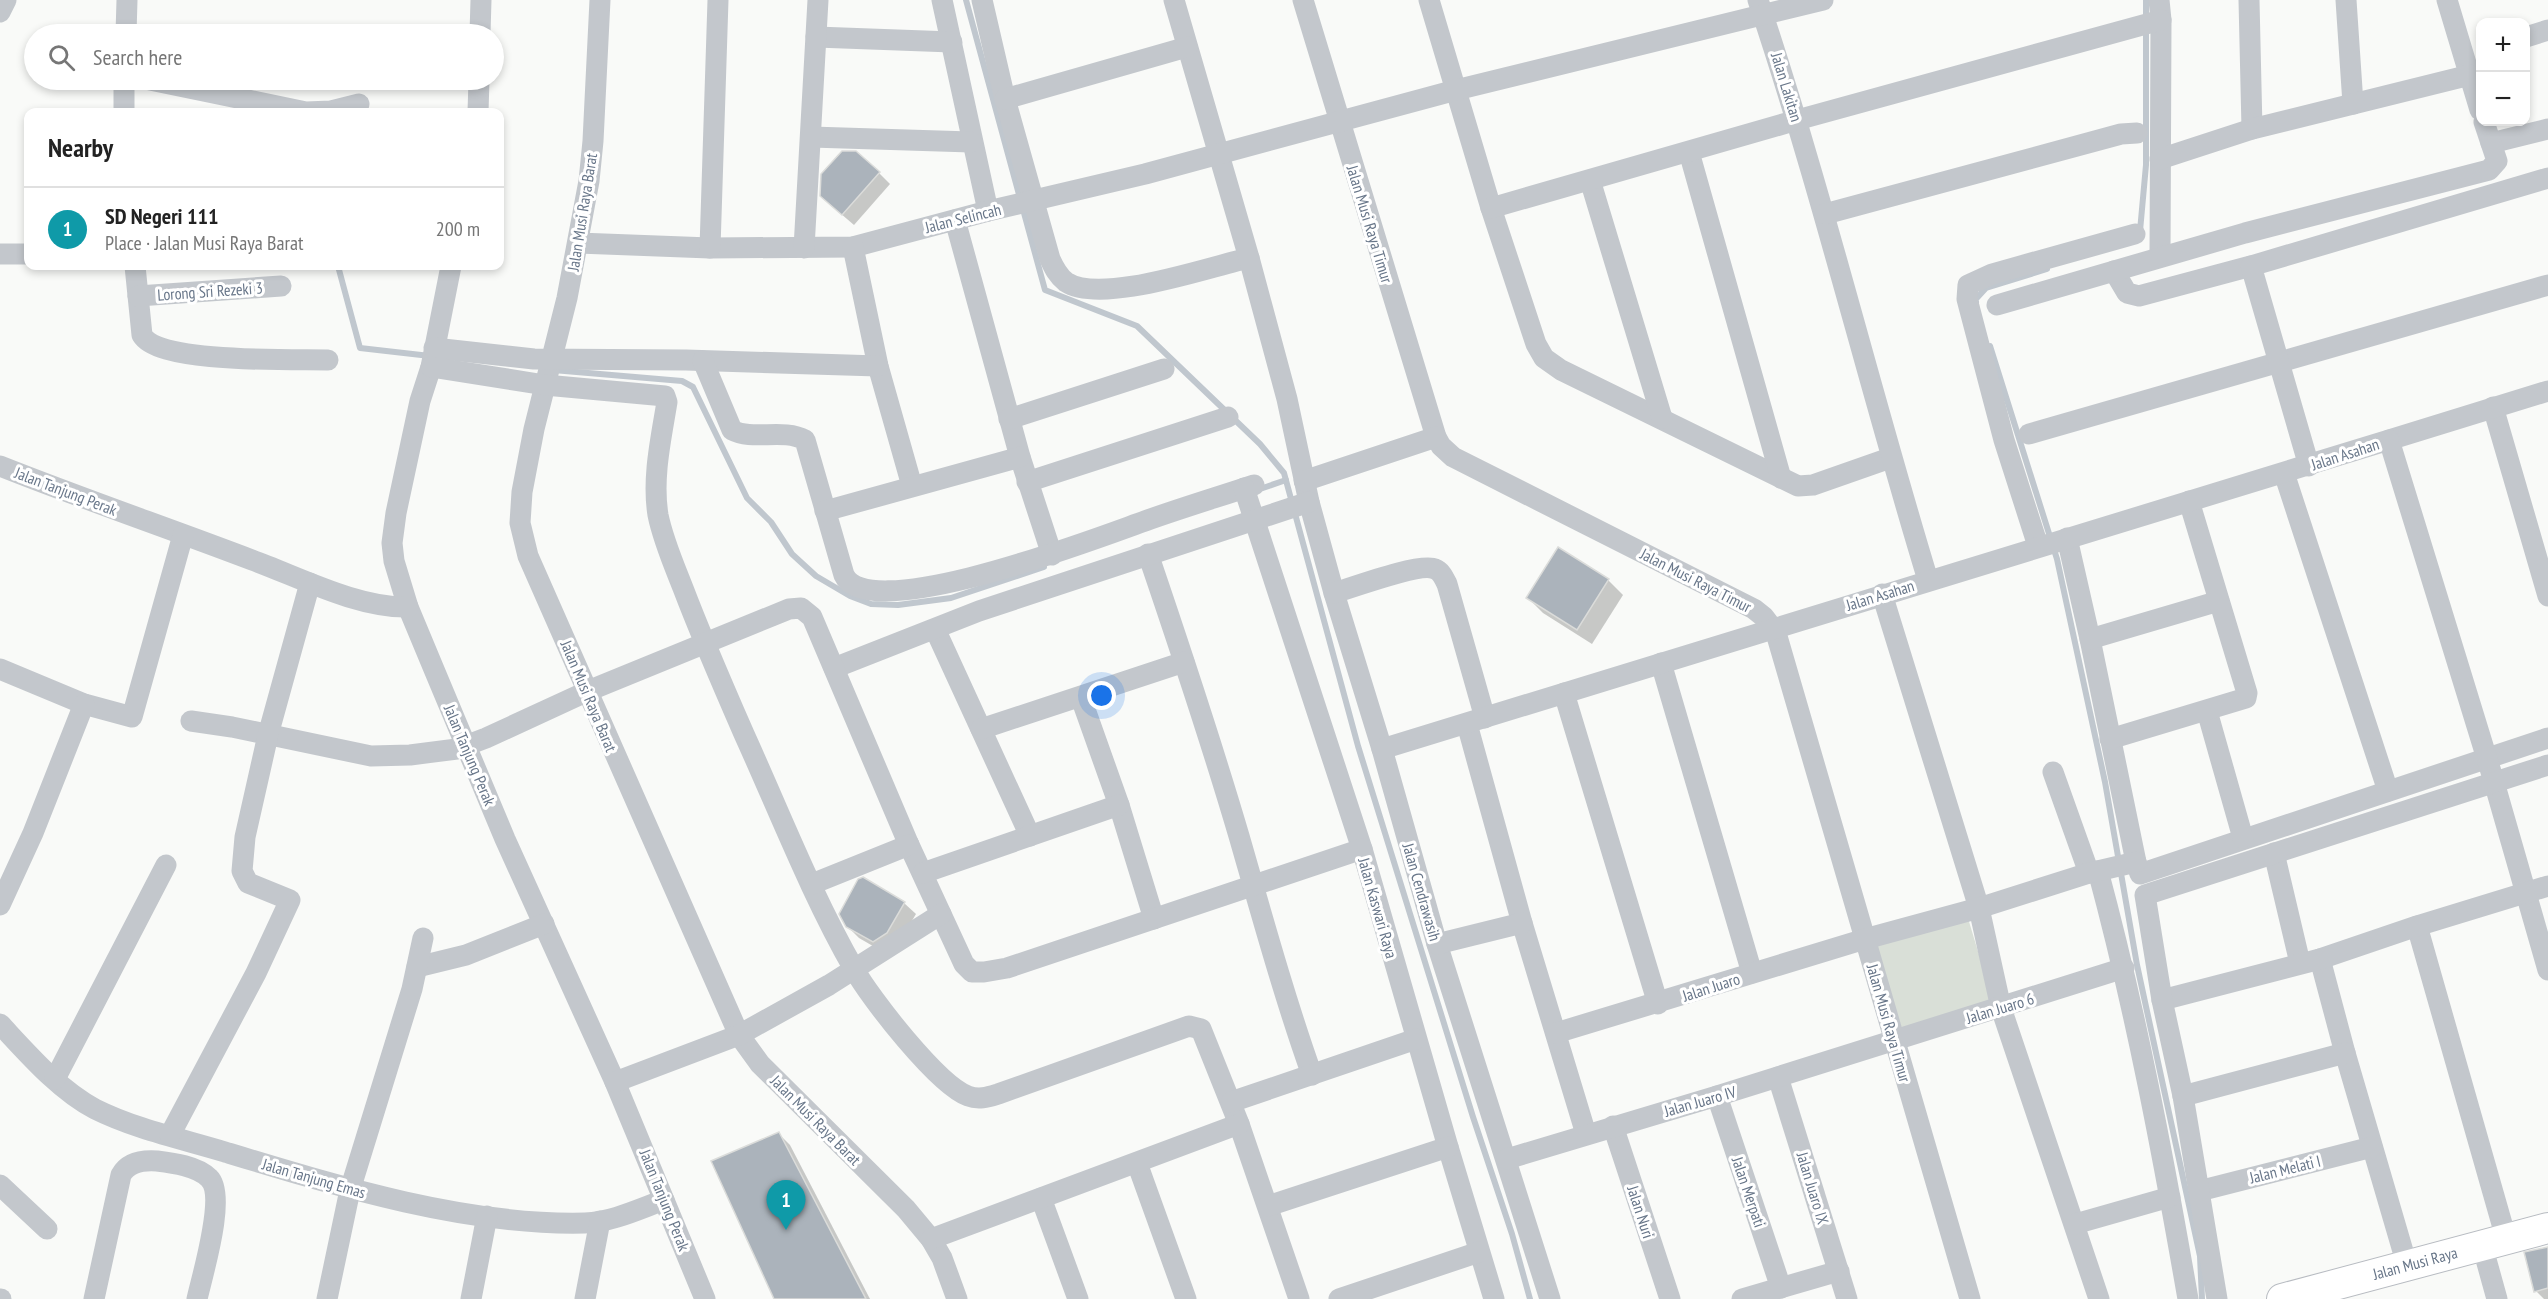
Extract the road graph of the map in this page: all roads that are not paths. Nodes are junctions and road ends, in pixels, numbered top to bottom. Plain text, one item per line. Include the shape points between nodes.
1 (6, 0) edge
2 (127, 0) edge
3 (481, 0) edge
4 (600, 0) edge
5 (718, 0) edge
6 (818, 0) edge
7 (942, 0) edge
8 (982, 0) edge
9 (1174, 0) edge
10 (1303, 0) edge
11 (1429, 0) edge
12 (1823, 0) edge
13 (2249, 0) edge
14 (2346, 0) edge
15 (2447, 0) edge
16 (1761, 8) edge
17 (0, 12) edge
18 (2159, 14) edge
19 (126, 24) edge
20 (480, 24) edge
21 (2548, 30) edge
22 (2530, 36) edge
23 (816, 38) junction
24 (952, 42) junction
25 (1187, 47) junction
26 (2472, 52) edge
27 (2470, 75) junction
28 (124, 90) edge
29 (201, 90) edge
30 (479, 90) edge
31 (1456, 90) junction
32 (2476, 94) edge
33 (1005, 99) junction
34 (359, 104) dead end
35 (2353, 104) junction
36 (124, 108) edge
37 (294, 108) edge
38 (336, 108) edge
39 (478, 108) edge
40 (1338, 120) junction
41 (1797, 120) junction
42 (2485, 126) edge
43 (2252, 129) junction
44 (2548, 129) edge
45 (2137, 133) dead end
46 (811, 137) junction
47 (971, 142) junction
48 (2491, 143) junction
49 (1689, 152) junction
50 (1220, 153) junction
51 (2160, 159) junction
52 (2548, 178) edge
53 (1590, 180) junction
54 (1030, 202) junction
55 (1491, 208) junction
56 (993, 210) junction
57 (1825, 214) junction
58 (955, 220) junction
59 (2135, 234) dead end
60 (578, 243) junction
61 (853, 247) junction
62 (710, 248) junction
63 (804, 248) junction
64 (0, 254) edge
65 (24, 254) edge
66 (2160, 257) junction
67 (1249, 258) junction
68 (2251, 266) junction
69 (135, 270) edge
70 (450, 270) edge
71 (2114, 271) junction
72 (2548, 285) edge
73 (281, 286) dead end
74 (138, 296) junction
75 (1997, 306) dead end
76 (433, 358) junction
77 (328, 360) dead end
78 (703, 361) junction
79 (2278, 362) junction
80 (878, 366) junction
81 (1164, 369) dead end
82 (549, 372) junction
83 (2548, 391) edge
84 (2493, 407) junction
85 (1228, 417) dead end
86 (1662, 418) junction
87 (1009, 419) junction
88 (2029, 434) dead end
89 (1436, 437) junction
90 (2389, 440) junction
91 (1020, 457) junction
92 (1890, 458) junction
93 (0, 466) edge
94 (2309, 466) junction
95 (2284, 473) junction
96 (1782, 478) junction
97 (1304, 481) junction
98 (1027, 482) junction
99 (912, 486) junction
100 (1250, 497) junction
101 (2189, 501) junction
102 (1296, 505) junction
103 (825, 511) junction
104 (183, 535) junction
105 (2053, 542) junction
106 (1148, 554) junction
107 (1052, 555) junction
108 (1928, 580) junction
109 (310, 583) junction
110 (981, 592) junction
111 (1334, 593) junction
112 (1882, 594) junction
113 (2548, 596) edge
114 (2219, 601) junction
115 (408, 607) junction
116 (1772, 628) junction
117 (935, 629) junction
118 (2090, 639) junction
119 (704, 644) junction
120 (1184, 662) junction
121 (1661, 663) junction
122 (834, 668) junction
123 (0, 669) edge
124 (588, 690) junction
125 (1564, 693) junction
126 (1081, 698) junction
127 (84, 704) junction
128 (2207, 711) junction
129 (190, 721) dead end
130 (1476, 721) junction
131 (981, 729) junction
132 (268, 735) junction
133 (2548, 738) edge
134 (2110, 739) junction
135 (467, 746) junction
136 (1382, 749) junction
137 (2486, 759) junction
138 (2548, 765) edge
139 (2053, 772) dead end
140 (2493, 782) junction
141 (2388, 790) junction
142 (1119, 805) junction
143 (1030, 836) junction
144 (2243, 838) junction
145 (909, 845) junction
146 (1362, 849) junction
147 (2274, 853) junction
148 (166, 866) dead end
149 (923, 873) junction
150 (2126, 875) junction
151 (812, 884) junction
152 (1252, 886) junction
153 (2548, 886) edge
154 (2526, 892) junction
155 (0, 905) edge
156 (1979, 908) junction
157 (941, 914) junction
158 (1154, 919) junction
159 (1522, 923) junction
160 (544, 924) junction
161 (2416, 926) junction
162 (423, 938) dead end
163 (1865, 939) junction
164 (1437, 944) junction
165 (2310, 961) junction
166 (417, 968) junction
167 (854, 969) junction
168 (2548, 970) edge
169 (2115, 971) junction
170 (1752, 973) junction
171 (2162, 1000) junction
172 (1658, 1004) junction
173 (2001, 1008) junction
174 (1, 1029) edge
175 (1556, 1033) junction
176 (739, 1035) junction
177 (1416, 1039) junction
178 (1893, 1039) junction
179 (2345, 1053) junction
180 (1312, 1075) junction
181 (1778, 1077) junction
182 (55, 1078) junction
183 (615, 1082) junction
184 (1717, 1096) junction
185 (2183, 1096) junction
186 (1231, 1102) junction
187 (1239, 1124) junction
188 (1613, 1126) junction
189 (1586, 1134) junction
190 (170, 1135) junction
191 (2372, 1147) junction
192 (1448, 1148) junction
193 (1507, 1159) junction
194 (1137, 1163) junction
195 (0, 1185) edge
196 (350, 1190) junction
197 (2199, 1191) junction
198 (2170, 1197) junction
199 (1041, 1198) junction
200 (664, 1200) junction
201 (1268, 1206) junction
202 (487, 1216) junction
203 (600, 1221) junction
204 (2075, 1224) junction
205 (2548, 1228) edge
206 (47, 1229) dead end
207 (931, 1239) junction
208 (2494, 1242) junction
209 (1479, 1252) junction
210 (2407, 1265) junction
211 (1839, 1271) junction
212 (1781, 1288) junction
213 (586, 1297) edge
214 (94, 1299) edge
215 (197, 1299) edge
216 (327, 1299) edge
217 (471, 1299) edge
218 (705, 1299) edge
219 (957, 1299) edge
220 (1078, 1299) edge
221 (1186, 1299) edge
222 (1299, 1299) edge
223 (1339, 1299) edge
224 (1494, 1299) edge
225 (1550, 1299) edge
226 (1670, 1299) edge
227 (1742, 1299) edge
228 (1847, 1299) edge
229 (1970, 1299) edge
230 (2098, 1299) edge
231 (2188, 1299) edge
232 (2217, 1299) edge
233 (2282, 1299) edge
234 (2497, 1299) edge

1 - 17 street
2 - 19 street
3 - 20 street
4 - 60 street, Jalan Musi Raya Barat via 593,141
5 - 62 street
6 - 23 street
7 - 24 street
8 - 33 street
9 - 25 street, Jalan Cendrawasih
10 - 40 street, Jalan Musi Raya Timur
11 - 31 street
12 - 16 street
13 - 43 street
14 - 35 street
15 - 26 street
16 - 31 street
16 - 41 street, Jalan Lakitan
18 - 41 street via 2130,27
18 - 51 street
21 - 22 street
23 - 24 street
23 - 46 street
24 - 47 street
25 - 33 street
25 - 50 street, Jalan Cendrawasih
26 - 27 street
27 - 32 street
27 - 35 street
28 - 36 street
29 - 37 street
30 - 39 street
31 - 40 street
31 - 55 street
33 - 54 street
34 - 38 street
35 - 43 street
40 - 50 street, Jalan Selincah
40 - 89 street, Jalan Musi Raya Timur
41 - 49 street
41 - 57 street, Jalan Lakitan
42 - 48 street
43 - 51 street
44 - 48 street
45 - 57 street via 2121,134
46 - 47 street
46 - 63 street
47 - 56 street
48 - 66 street via 2497,161 2489,170
49 - 53 street
49 - 96 street
50 - 54 street, Jalan Selincah
50 - 67 street, Jalan Cendrawasih
51 - 66 street
52 - 68 street
53 - 55 street
53 - 86 street
54 - 56 street, Jalan Selincah
54 - 67 street via 1057,273 1077,286 1107,290 1127,287
55 - 86 street via 1544,358
56 - 58 street, Jalan Selincah
57 - 92 street, Jalan Lakitan
58 - 61 street, Jalan Selincah
58 - 87 street
59 - 105 street via 1992,274 1968,285 1967,298 2004,441
60 - 62 street, Jalan Selincah
60 - 82 street, Jalan Musi Raya Barat
61 - 63 street, Jalan Selincah
61 - 80 street
62 - 63 street, Jalan Selincah
64 - 65 street
66 - 71 street
67 - 97 street, Jalan Cendrawasih via 1287,399
68 - 71 street via 2139,296 2127,292
68 - 79 street
69 - 74 street
70 - 76 street
71 - 75 street
72 - 79 street
73 - 74 street, Lorong Sri Rezeki 3
74 - 77 street via 142,335 163,349 234,358
76 - 82 street
76 - 115 street via 420,400 393,534 394,561
78 - 80 street
78 - 82 street
78 - 103 street via 732,430 806,440
79 - 88 street
79 - 94 street
80 - 99 street
81 - 87 street
82 - 119 street via 665,396 656,492 658,515
82 - 124 street, Jalan Musi Raya Barat via 526,466 520,523 528,556
83 - 84 street
84 - 90 street
84 - 113 street
85 - 98 street
86 - 96 street
87 - 91 street
89 - 97 street
89 - 116 street, Jalan Musi Raya Timur via 1453,457 1754,609
90 - 94 street, Jalan Asahan
90 - 137 street, Jalan Asahan
91 - 98 street
91 - 99 street
92 - 96 street via 1804,487
92 - 108 street, Jalan Lakitan
93 - 104 street, Jalan Tanjung Perak
94 - 95 street, Jalan Asahan
95 - 101 street, Jalan Asahan
95 - 141 street
97 - 102 street, Jalan Cendrawasih
98 - 107 street
99 - 103 street
100 - 102 street
100 - 106 street
100 - 107 street
100 - 146 street, Jalan Kaswari Raya
101 - 105 street, Jalan Asahan
101 - 114 street
102 - 111 street, Jalan Cendrawasih
103 - 110 street via 844,575 852,585 887,590 930,586
104 - 109 street, Jalan Tanjung Perak
104 - 127 street via 132,717
105 - 108 street, Jalan Asahan
105 - 118 street
106 - 110 street
106 - 120 street
107 - 110 street
108 - 112 street, Jalan Asahan
109 - 115 street, Jalan Tanjung Perak via 371,602
109 - 132 street
110 - 117 street
111 - 130 street via 1410,570 1438,570 1447,584
111 - 136 street, Jalan Cendrawasih
112 - 116 street, Jalan Asahan
112 - 156 street
114 - 118 street
114 - 128 street via 2247,693 2246,698
115 - 135 street, Jalan Tanjung Perak
116 - 121 street, Jalan Asahan
116 - 163 street, Jalan Musi Raya Timur via 1779,640
117 - 122 street
117 - 131 street
118 - 134 street
119 - 122 street via 789,609 801,608 812,617
119 - 124 street
119 - 151 street
120 - 126 street
120 - 152 street
121 - 125 street, Jalan Asahan
121 - 170 street
122 - 145 street
123 - 127 street
124 - 135 street
124 - 176 street, Jalan Musi Raya Barat
125 - 130 street, Jalan Asahan
125 - 172 street
126 - 131 street
126 - 142 street
127 - 155 street
128 - 134 street
128 - 144 street
129 - 132 street
130 - 136 street, Jalan Asahan
130 - 159 street
131 - 143 street
132 - 135 street via 378,756
132 - 190 street via 245,837 242,871 248,883 290,900
133 - 137 street
134 - 150 street
135 - 160 street, Jalan Tanjung Perak
136 - 164 street, Jalan Cendrawasih
137 - 140 street, Jalan Asahan
137 - 141 street
138 - 140 street
139 - 150 street
140 - 147 street
140 - 154 street, Jalan Asahan
141 - 144 street
142 - 143 street
142 - 158 street
143 - 149 street
144 - 150 street
145 - 149 street
145 - 151 street
146 - 152 street
146 - 177 street, Jalan Kaswari Raya
147 - 150 street
147 - 165 street
148 - 182 street
149 - 157 street
150 - 156 street, Jalan Juaro
150 - 169 street
150 - 171 street
151 - 167 street
152 - 158 street
152 - 180 street
153 - 154 street
154 - 161 street
154 - 168 street, Jalan Asahan
156 - 163 street, Jalan Juaro
156 - 173 street
157 - 158 street via 964,964 972,972 1007,968
157 - 167 street
159 - 164 street
159 - 175 street
160 - 166 street via 466,955
160 - 183 street, Jalan Tanjung Perak
161 - 165 street
161 - 208 street
162 - 166 street
163 - 170 street, Jalan Juaro
163 - 178 street, Jalan Musi Raya Timur
164 - 193 street, Jalan Cendrawasih
165 - 171 street
165 - 179 street
166 - 196 street
167 - 176 street
167 - 186 street via 894,1026 939,1074 969,1097 985,1098 1193,1026 1203,1031
169 - 173 street, Jalan Juaro 6
169 - 198 street
170 - 172 street, Jalan Juaro
171 - 185 street
172 - 175 street, Jalan Juaro
173 - 178 street, Jalan Juaro 6
173 - 204 street
174 - 182 street, Jalan Tanjung Emas
175 - 189 street
176 - 183 street
176 - 207 street, Jalan Musi Raya Barat via 760,1064 906,1209
177 - 180 street
177 - 192 street, Jalan Kaswari Raya
178 - 181 street, Jalan Juaro IV
178 - 229 street, Jalan Musi Raya Timur
179 - 185 street
179 - 191 street
180 - 186 street
181 - 184 street, Jalan Juaro IV
181 - 211 street, Jalan Juaro IX
182 - 190 street, Jalan Tanjung Emas via 96,1109
183 - 200 street, Jalan Tanjung Perak
184 - 188 street, Jalan Juaro IV
184 - 212 street, Jalan Merpati
185 - 197 street
186 - 187 street
187 - 194 street
187 - 201 street
188 - 189 street, Jalan Juaro IV
188 - 226 street, Jalan Nuri
189 - 193 street, Jalan Juaro IV
190 - 196 street, Jalan Tanjung Emas
191 - 197 street, Jalan Melati I
191 - 210 street
192 - 201 street
192 - 209 street, Jalan Kaswari Raya
193 - 225 street, Jalan Cendrawasih
194 - 199 street
194 - 221 street
195 - 206 street
196 - 202 street, Jalan Tanjung Emas
196 - 216 street
197 - 232 street
198 - 204 street
198 - 231 street
199 - 207 street
199 - 220 street
200 - 203 street, Jalan Tanjung Emas
200 - 218 street, Jalan Tanjung Perak
201 - 222 street
202 - 203 street, Jalan Tanjung Emas
202 - 217 street
203 - 213 street
204 - 230 street
205 - 208 street, Jalan Musi Raya
207 - 219 street, Jalan Musi Raya Barat
208 - 210 street, Jalan Musi Raya
208 - 234 street
209 - 223 street
209 - 224 street, Jalan Kaswari Raya
210 - 233 street, Jalan Musi Raya
211 - 212 street
211 - 228 street, Jalan Juaro IX
212 - 227 street
214 - 215 street via 121,1175 130,1165 151,1161 198,1171 213,1183 215,1214

